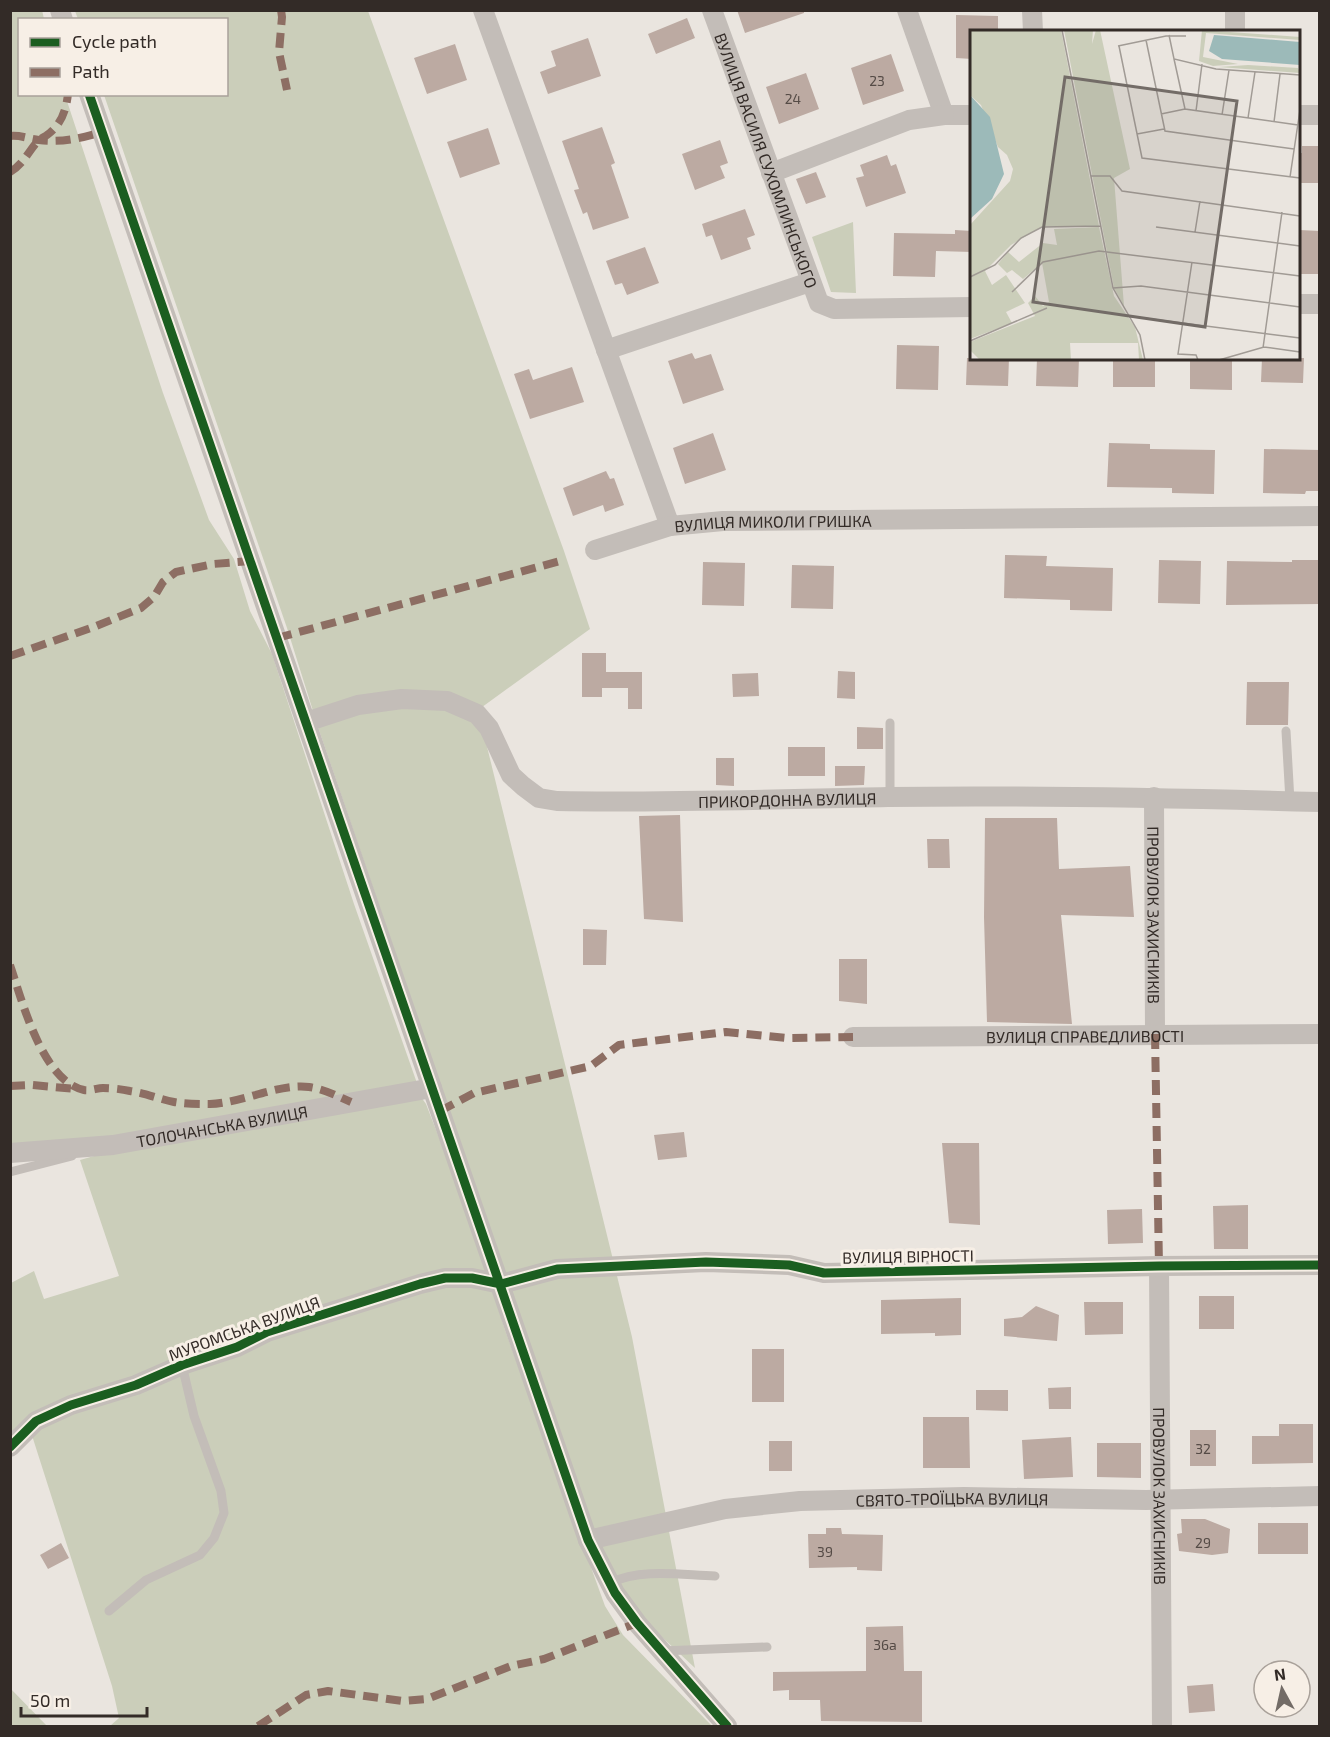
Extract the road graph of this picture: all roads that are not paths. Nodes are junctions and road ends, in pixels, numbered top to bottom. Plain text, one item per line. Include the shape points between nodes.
1 (483, 10) edge
2 (712, 10) edge
3 (906, 10) edge
4 (1032, 10) edge
5 (1235, 10) edge
6 (1033, 30) edge
7 (1234, 30) edge
8 (90, 96) edge
9 (944, 115) junction
10 (970, 115) edge
11 (1300, 115) edge
12 (1320, 115) edge
13 (771, 173) junction
14 (810, 282) junction
15 (1300, 304) edge
16 (1320, 304) edge
17 (970, 307) edge
18 (606, 350) junction
19 (1320, 516) edge
20 (670, 526) junction
21 (595, 550) dead end
22 (306, 722) junction
23 (890, 723) dead end
24 (1286, 731) dead end
25 (890, 797) junction
26 (1154, 797) junction
27 (1290, 801) junction
28 (1320, 802) edge
29 (1320, 1034) edge
30 (1155, 1035) junction
31 (853, 1037) dead end
32 (432, 1089) junction
33 (113, 1145) junction
34 (10, 1153) edge
35 (10, 1172) edge
36 (1320, 1265) edge
37 (1159, 1266) junction
38 (501, 1284) junction
39 (182, 1365) junction
40 (10, 1447) edge
41 (1320, 1496) edge
42 (1162, 1500) junction
43 (588, 1540) junction
44 (715, 1576) dead end
45 (610, 1583) junction
46 (109, 1611) dead end
47 (767, 1647) dead end
48 (661, 1651) junction
49 (727, 1726) edge
50 (1162, 1726) edge

1 - 18 street, ВУЛИЦЯ МИКОЛИ ГРИШКА
2 - 13 street, ВУЛИЦЯ ВАСИЛЯ СУХОМЛИНСЬКОГО
3 - 9 street
4 - 6 street
5 - 7 street
8 - 22 street
9 - 10 street
9 - 13 street via 909,120
11 - 12 street
13 - 14 street, ВУЛИЦЯ ВАСИЛЯ СУХОМЛИНСЬКОГО
14 - 17 street, ВУЛИЦЯ ВАСИЛЯ СУХОМЛИНСЬКОГО via 819,303 834,309
14 - 18 street
15 - 16 street
18 - 20 street, ВУЛИЦЯ МИКОЛИ ГРИШКА
19 - 20 street, ВУЛИЦЯ МИКОЛИ ГРИШКА via 723,521
20 - 21 street
22 - 25 street, ПРИКОРДОННА ВУЛИЦЯ via 358,705 402,699 447,701 477,714 489,728 511,775 523,786 539,798 557,801
22 - 32 street
23 - 25 lane
24 - 27 lane
25 - 26 street, ПРИКОРДОННА ВУЛИЦЯ
26 - 27 street, ПРИКОРДОННА ВУЛИЦЯ
26 - 30 street, ПРОВУЛОК ЗАХИСНИКІВ
27 - 28 street, ПРИКОРДОННА ВУЛИЦЯ
29 - 30 street, ВУЛИЦЯ СПРАВЕДЛИВОСТІ
30 - 31 street, ВУЛИЦЯ СПРАВЕДЛИВОСТІ
32 - 33 street, ТОЛОЧАНСЬКА ВУЛИЦЯ
32 - 38 street
33 - 34 street, ТОЛОЧАНСЬКА ВУЛИЦЯ
33 - 35 lane
36 - 37 street, ВУЛИЦЯ ВІРНОСТІ
37 - 38 street, ВУЛИЦЯ ВІРНОСТІ via 824,1273 789,1265 706,1262 557,1269
37 - 42 street, ПРОВУЛОК ЗАХИСНИКІВ
38 - 39 street, МУРОМСЬКА ВУЛИЦЯ via 472,1278 445,1278 420,1284 267,1332 237,1347
38 - 43 street
39 - 40 street, МУРОМСЬКА ВУЛИЦЯ via 36,1421
39 - 46 lane via 194,1416 221,1491 224,1514 214,1538 200,1555 146,1580
41 - 42 street, СВЯТО-ТРОЇЦЬКА ВУЛИЦЯ
42 - 43 street, СВЯТО-ТРОЇЦЬКА ВУЛИЦЯ via 964,1497 800,1501 724,1509
42 - 50 street, ПРОВУЛОК ЗАХИСНИКІВ
43 - 45 street
44 - 45 lane via 647,1574 624,1576
45 - 48 street
47 - 48 lane
48 - 49 street

